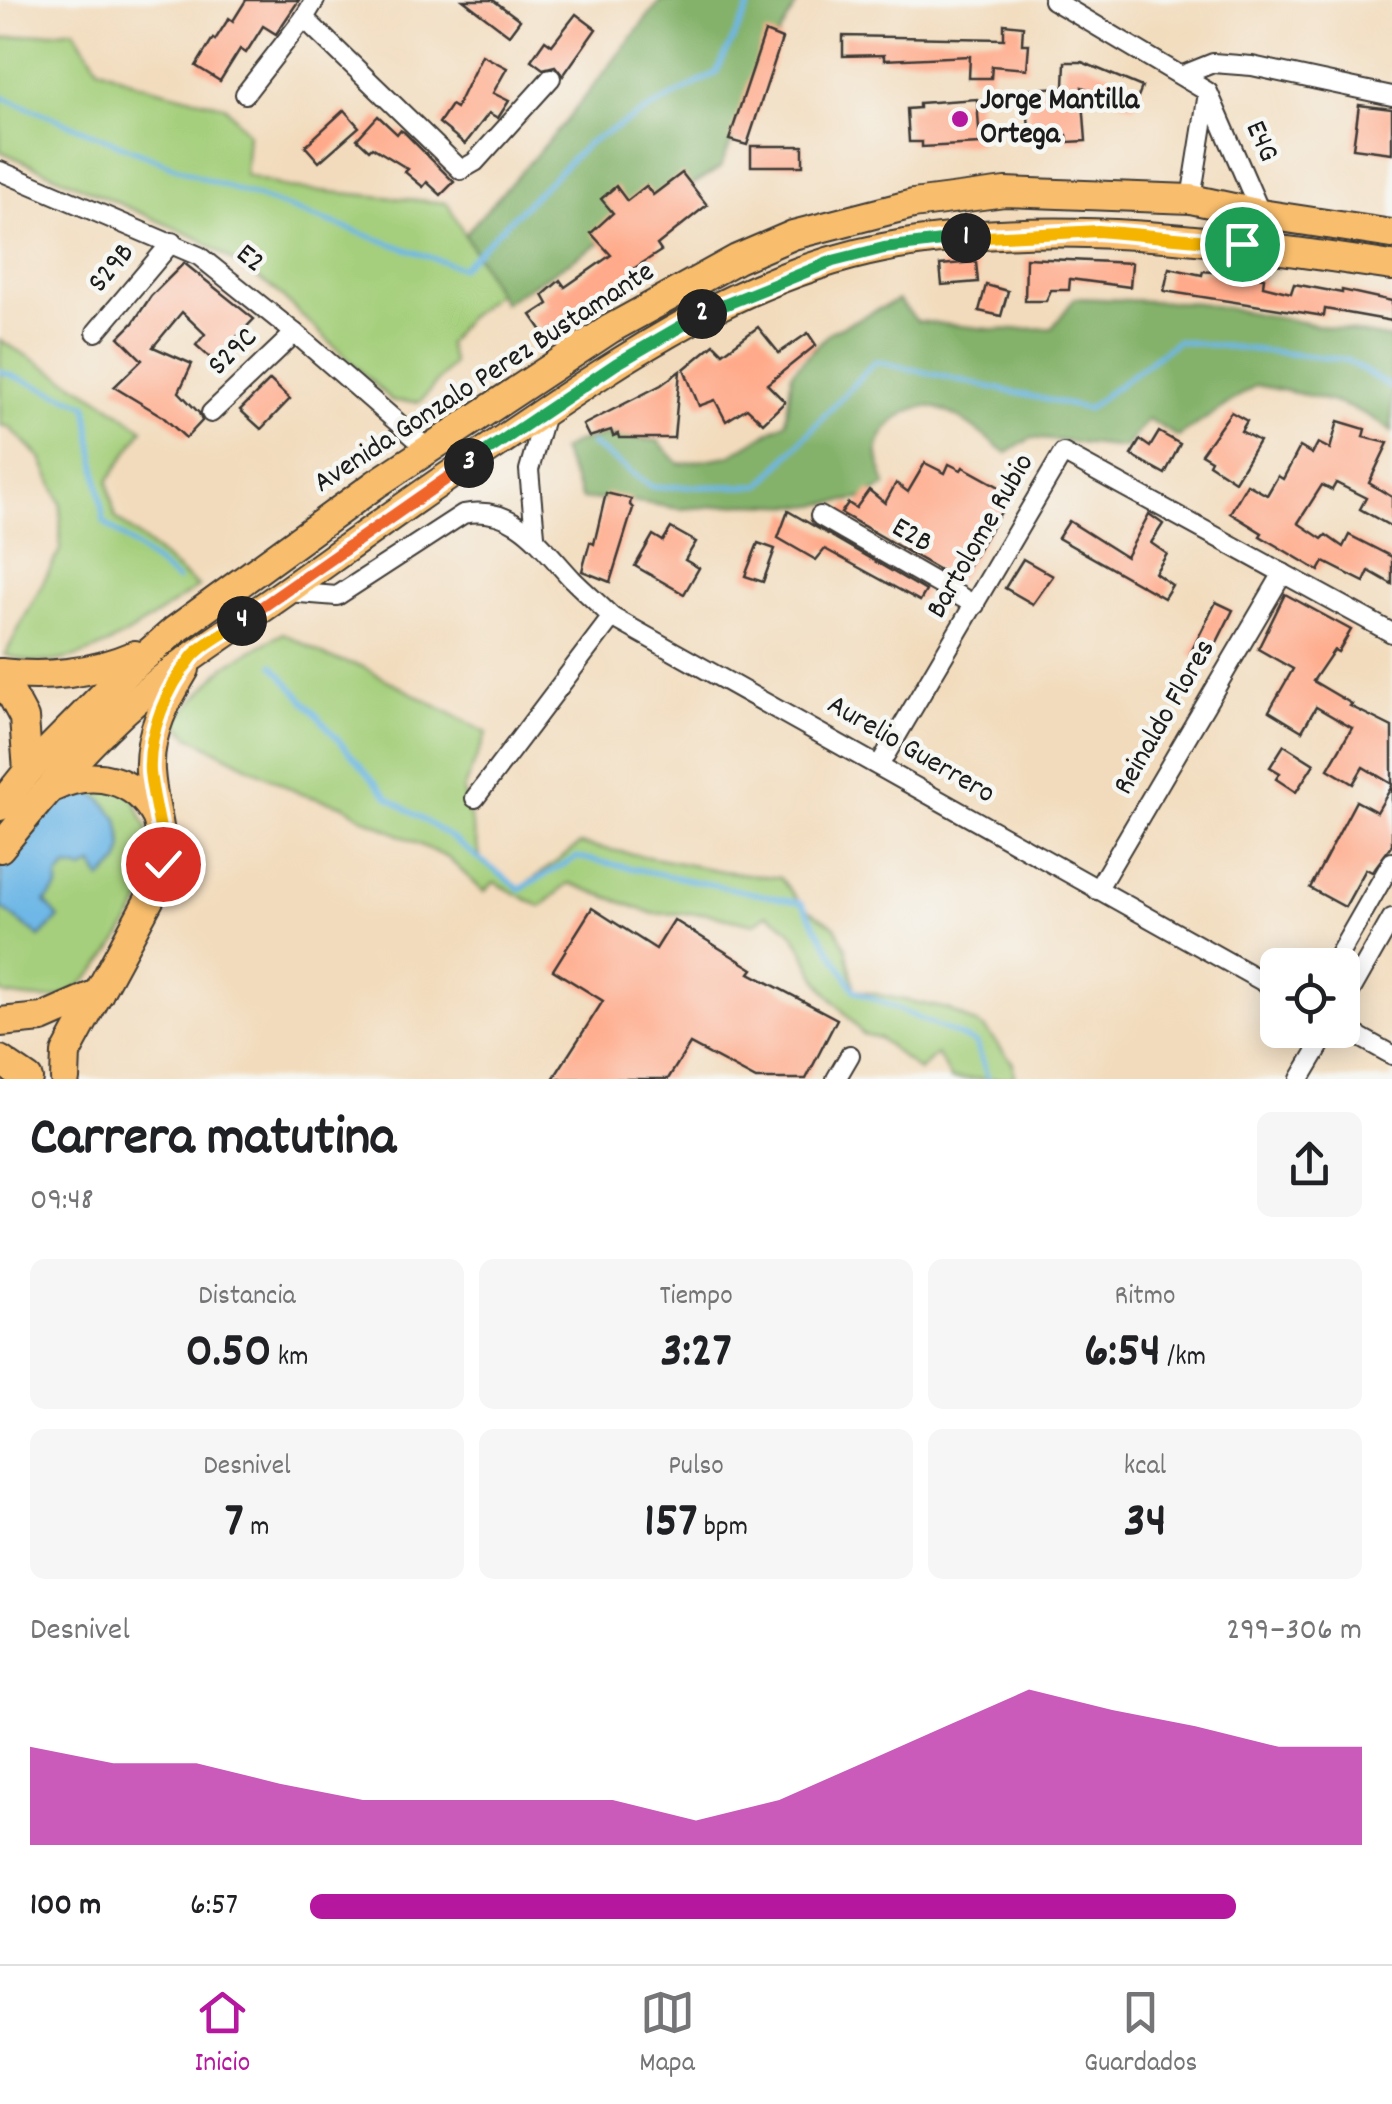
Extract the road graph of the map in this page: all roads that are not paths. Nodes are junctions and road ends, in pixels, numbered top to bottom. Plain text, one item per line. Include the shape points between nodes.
1 (315, 0) edge
2 (1053, 0) edge
3 (304, 18) junction
4 (1183, 75) junction
5 (551, 78) dead end
6 (1208, 92) junction
7 (245, 94) dead end
8 (1392, 96) edge
9 (0, 171) edge
10 (1191, 198) junction
11 (1261, 214) junction
12 (1392, 234) edge
13 (172, 242) junction
14 (1392, 266) edge
15 (96, 332) dead end
16 (296, 333) junction
17 (546, 410) junction
18 (211, 413) dead end
19 (428, 448) junction
20 (820, 516) dead end
21 (534, 535) junction
22 (1283, 573) junction
23 (286, 592) junction
24 (974, 605) junction
25 (612, 617) junction
26 (174, 632) junction
27 (1392, 633) edge
28 (193, 655) junction
29 (0, 673) edge
30 (880, 764) junction
31 (38, 780) junction
32 (475, 798) dead end
33 (0, 806) edge
34 (158, 821) junction
35 (1, 846) edge
36 (1392, 862) edge
37 (1096, 890) junction
38 (1392, 918) edge
39 (1343, 948) edge
40 (1360, 974) edge
41 (1260, 980) edge
42 (100, 994) junction
43 (0, 1022) edge
44 (1360, 1037) edge
45 (1318, 1048) edge
46 (850, 1055) dead end
47 (1392, 1055) edge
48 (0, 1060) edge
49 (28, 1079) edge
50 (65, 1079) edge
51 (836, 1079) edge
52 (1300, 1079) edge

1 - 3 street
2 - 4 street
3 - 5 street via 461,170
3 - 7 street
4 - 6 street
4 - 8 street via 1213,63 1252,66
6 - 10 street, E4G
6 - 11 street, E4G
9 - 13 street, E2
10 - 11 main road, Avenida Gonzalo Perez Bustamante
10 - 19 main road, Avenida Gonzalo Perez Bustamante via 1005,192 912,204 793,235 610,329
11 - 12 main road, Avenida Gonzalo Perez Bustamante
13 - 15 street, S29B
13 - 16 street, E2
14 - 17 main road, Avenida Gonzalo Perez Bustamante via 1098,231 884,248 772,283 694,318
16 - 18 street, S29C
16 - 19 street, E2
17 - 21 street via 529,470
17 - 23 main road, Avenida Gonzalo Perez Bustamante
19 - 26 main road, Avenida Gonzalo Perez Bustamante
20 - 24 street, E2B
21 - 23 street, Aurelio Guerrero via 498,514 463,514 337,596
21 - 25 street, Aurelio Guerrero
22 - 24 street, Bartolome Rubio via 1064,453
22 - 27 street, Bartolome Rubio
22 - 37 street, Reinaldo Flores
23 - 28 main road, Avenida Gonzalo Perez Bustamante
24 - 30 street, Bartolome Rubio
25 - 30 street, Aurelio Guerrero
25 - 32 street
26 - 29 main road via 109,666 55,676
26 - 31 main road, Avenida Gonzalo Perez Bustamante via 98,698
28 - 31 main road, Avenida Gonzalo Perez Bustamante
28 - 34 main road via 152,739
29 - 31 main road via 24,718
30 - 37 street, Aurelio Guerrero
31 - 33 main road, Avenida Gonzalo Perez Bustamante
31 - 34 main road via 114,780 141,796
31 - 35 main road, Avenida Gonzalo Perez Bustamante
34 - 42 main road via 164,844 156,887
36 - 39 street
37 - 41 street, Aurelio Guerrero
38 - 40 street
42 - 43 main road via 42,1018
42 - 50 main road via 66,1053
44 - 47 street
45 - 52 street
46 - 51 street
48 - 49 main road

